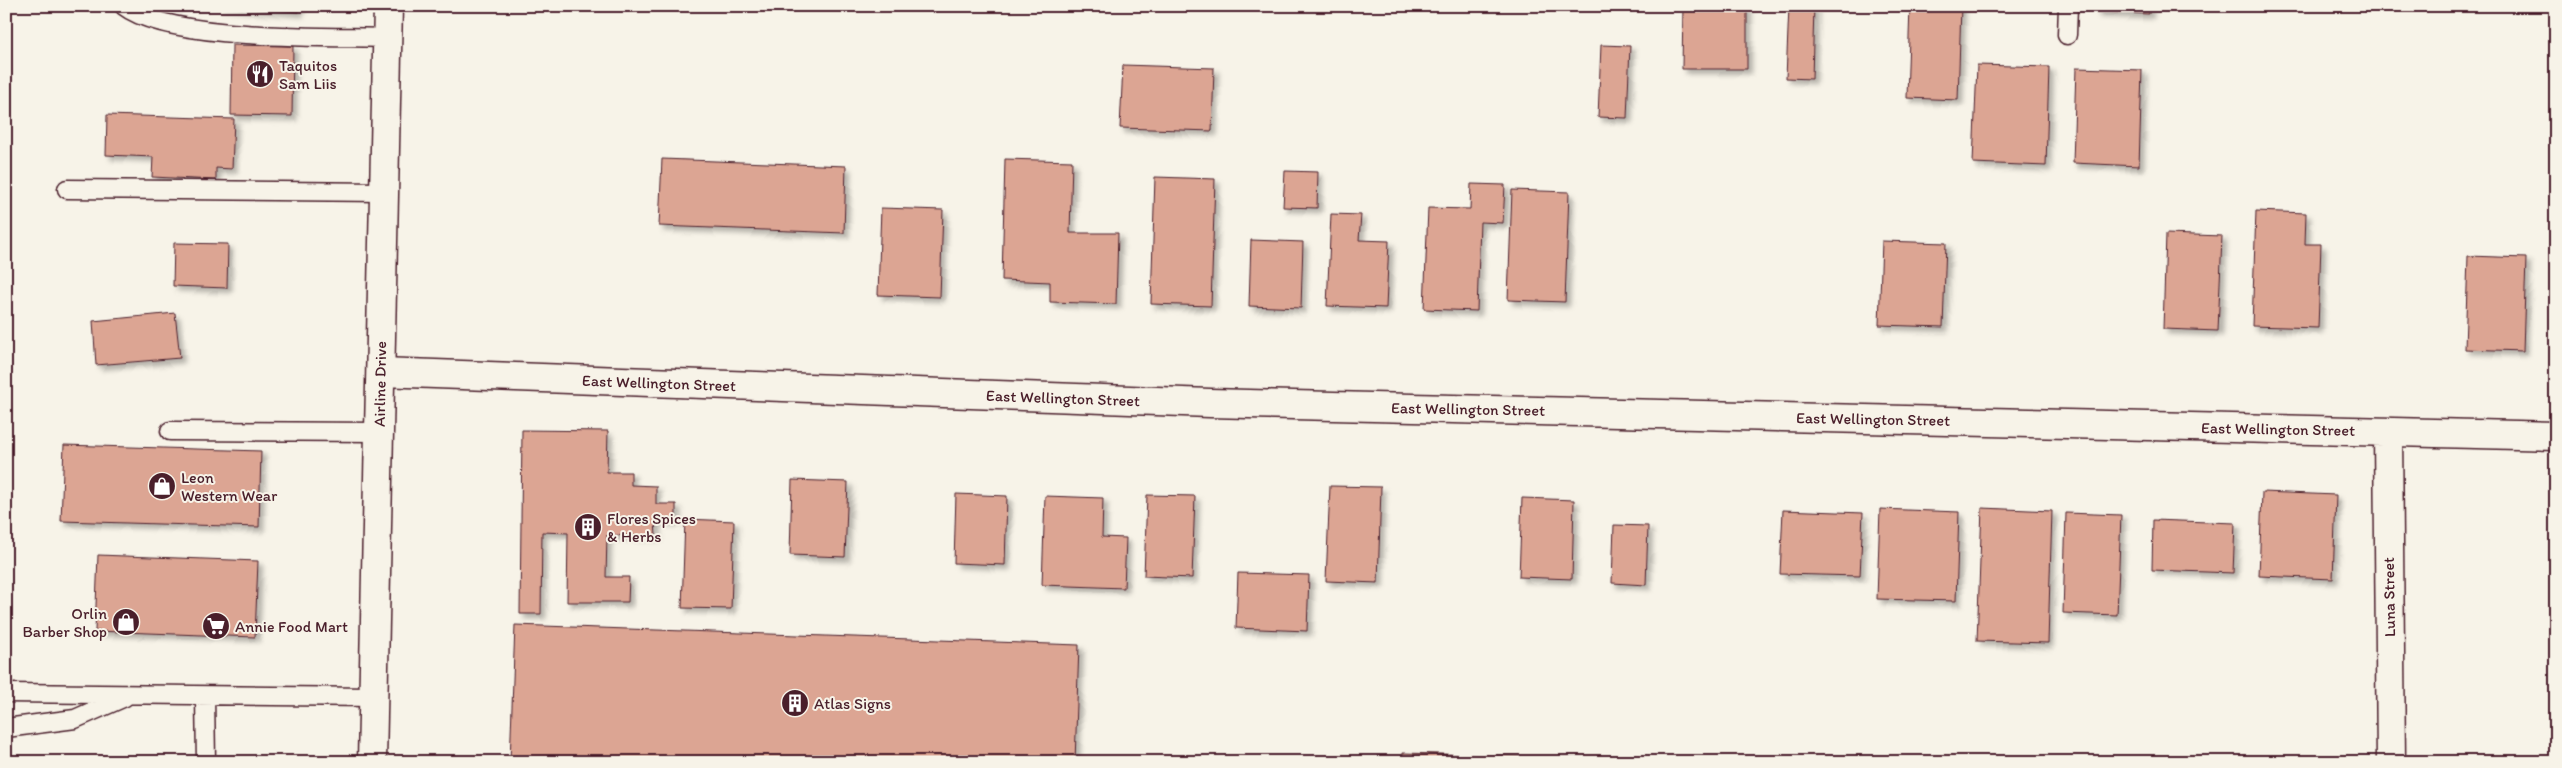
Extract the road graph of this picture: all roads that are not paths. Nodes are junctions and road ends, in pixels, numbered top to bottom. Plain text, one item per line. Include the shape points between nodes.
1 (124, 6) edge
2 (388, 6) edge
3 (2068, 6) edge
4 (2067, 35) dead end
5 (388, 38) junction
6 (67, 189) dead end
7 (385, 192) junction
8 (381, 372) junction
9 (170, 431) dead end
10 (379, 432) junction
11 (2388, 432) junction
12 (2556, 436) edge
13 (6, 693) edge
14 (130, 694) junction
15 (205, 696) junction
16 (374, 697) junction
17 (6, 728) edge
18 (206, 762) edge
19 (372, 762) edge
20 (2391, 762) edge

1 - 5 lane via 155,20 211,32
2 - 5 street, Airline Drive
3 - 4 lane
5 - 7 street, Airline Drive
6 - 7 lane
7 - 8 street, Airline Drive
8 - 10 street, Airline Drive
8 - 11 street, East Wellington Street via 1210,403
9 - 10 lane
10 - 16 street, Airline Drive
11 - 12 street, East Wellington Street
11 - 20 street, Luna Street
13 - 14 lane
14 - 15 lane
14 - 17 lane via 75,719
15 - 16 lane
15 - 18 lane
16 - 19 street, Airline Drive

